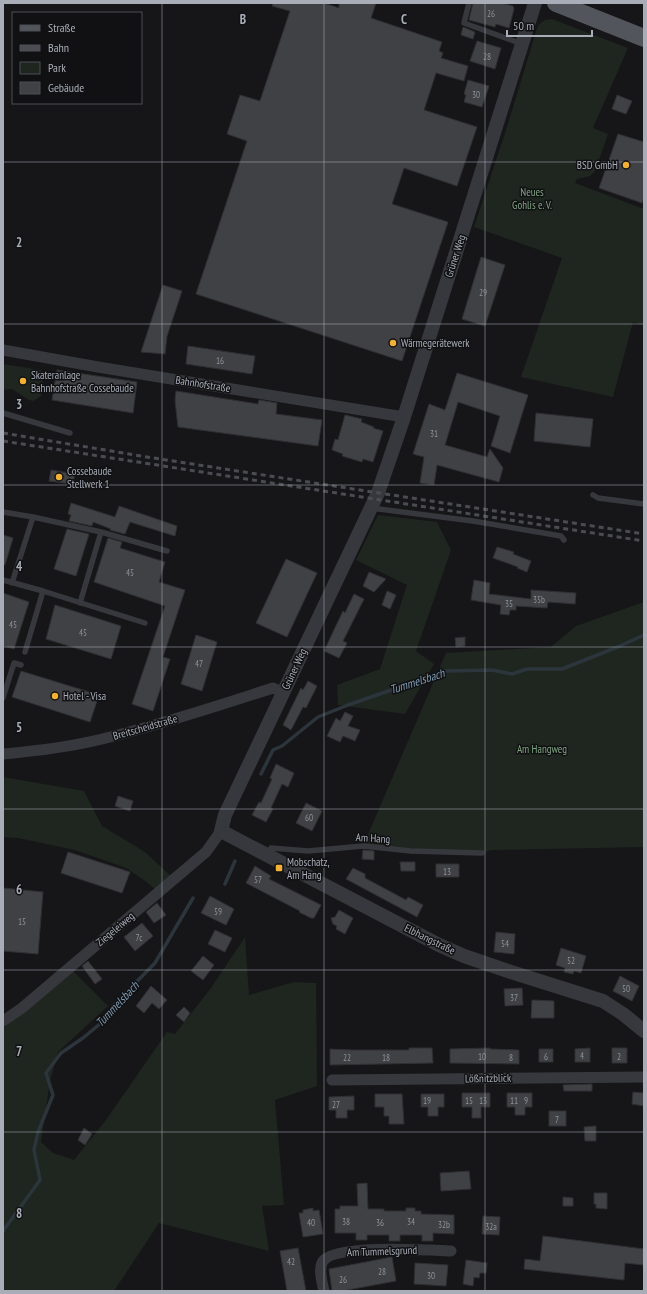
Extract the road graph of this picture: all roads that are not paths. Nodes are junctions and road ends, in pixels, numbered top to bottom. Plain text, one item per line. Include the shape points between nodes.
1 (469, 3) edge
2 (535, 3) edge
3 (556, 3) edge
4 (644, 38) edge
5 (522, 44) junction
6 (3, 350) edge
7 (3, 413) edge
8 (404, 417) junction
9 (70, 433) dead end
10 (593, 495) dead end
11 (644, 504) edge
12 (371, 508) junction
13 (3, 512) edge
14 (33, 517) junction
15 (101, 532) junction
16 (564, 540) dead end
17 (167, 551) dead end
18 (3, 580) edge
19 (12, 583) junction
20 (43, 591) junction
21 (80, 603) junction
22 (146, 623) dead end
23 (25, 652) dead end
24 (21, 665) dead end
25 (283, 692) junction
26 (3, 698) edge
27 (3, 754) edge
28 (221, 831) junction
29 (482, 853) dead end
30 (267, 855) junction
31 (3, 1021) edge
32 (644, 1031) edge
33 (644, 1077) edge
34 (332, 1080) dead end
35 (451, 1250) dead end
36 (324, 1291) edge

1 - 5 lane via 464,23
2 - 5 street, Grüner Weg
3 - 4 main road
5 - 8 street, Grüner Weg
6 - 8 street, Bahnhofstraße
7 - 9 lane
8 - 12 street, Grüner Weg
10 - 11 lane via 598,498
12 - 16 lane via 473,521 561,536
12 - 25 street, Grüner Weg
13 - 14 lane
14 - 15 lane
14 - 19 lane
15 - 17 lane
15 - 21 lane
18 - 19 lane
19 - 20 lane
20 - 21 lane
20 - 23 lane
21 - 22 lane
24 - 26 lane via 14,663
25 - 27 street, Breitscheidstraße via 273,688 158,725 100,740
25 - 28 street, Grüner Weg via 225,815
28 - 30 street, Elbhangstraße
28 - 31 street, Ziegeleiweg via 206,852 22,1008
29 - 30 lane, Am Hang via 411,851 362,846 308,851 271,848
30 - 32 street, Elbhangstraße via 412,932 458,953 603,1001
33 - 34 street, Lößnitzblick
35 - 36 street, Am Tummelsgrund via 390,1249 355,1251 329,1256 323,1261 321,1268

